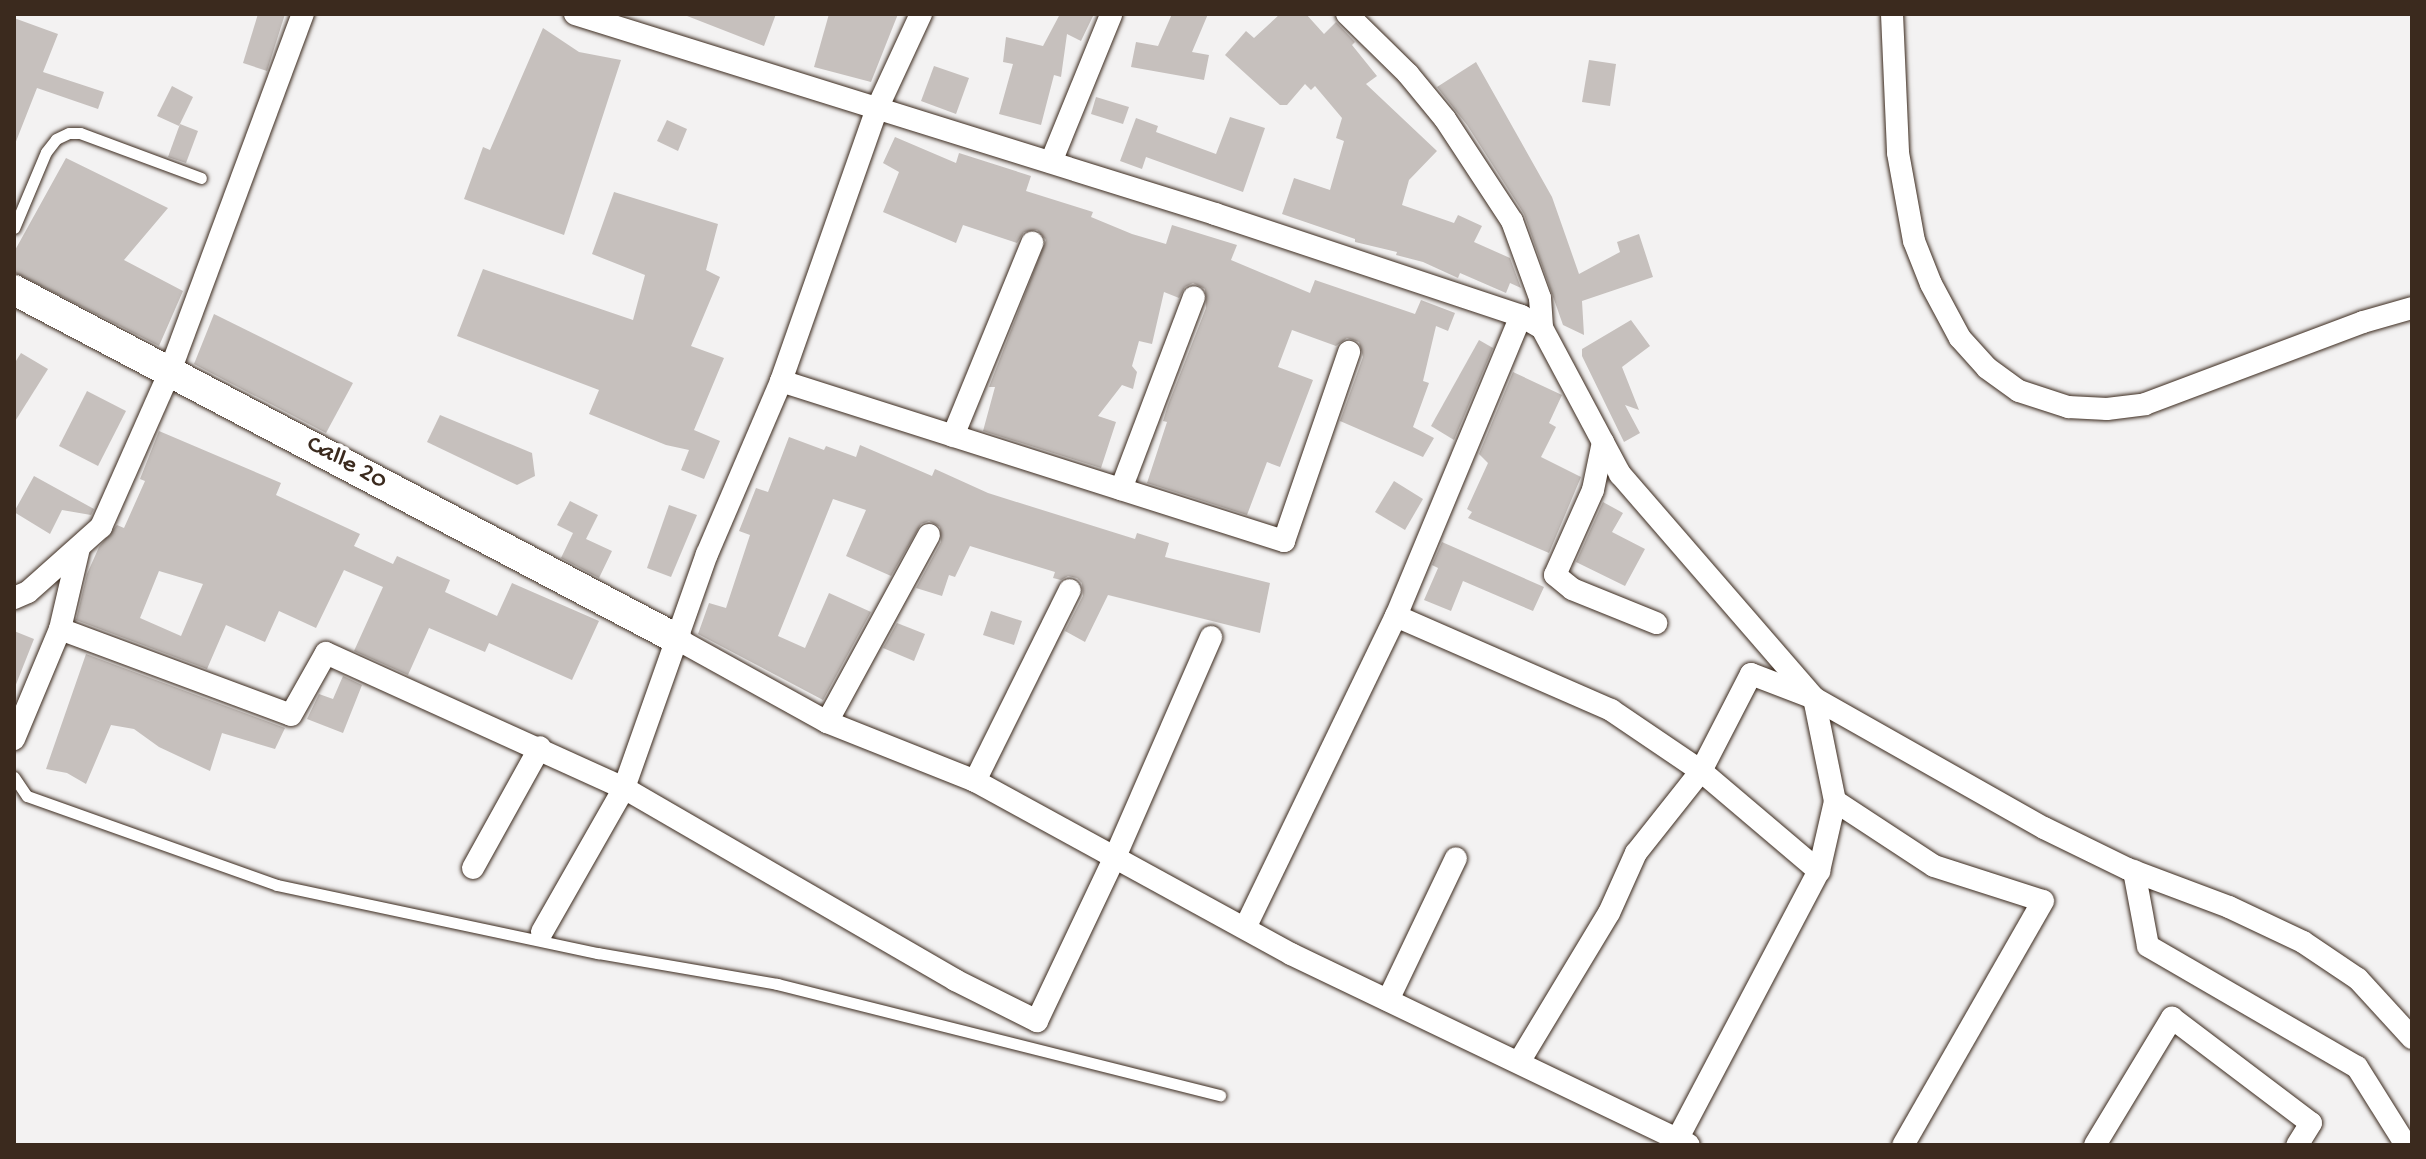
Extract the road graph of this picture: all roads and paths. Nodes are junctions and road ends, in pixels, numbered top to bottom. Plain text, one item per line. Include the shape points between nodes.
1 (303, 14) edge
2 (575, 14) edge
3 (921, 14) edge
4 (1347, 14) edge
5 (1892, 14) edge
6 (1111, 15) edge
7 (876, 111) junction
8 (1051, 162) junction
9 (201, 178) dead end
10 (14, 228) edge
11 (1032, 243) dead end
12 (14, 290) edge
13 (1194, 297) dead end
14 (2412, 308) edge
15 (1521, 316) junction
16 (1542, 328) junction
17 (1349, 352) dead end
18 (170, 371) junction
19 (781, 381) junction
20 (953, 436) junction
21 (1603, 442) junction
22 (1121, 489) junction
23 (929, 535) dead end
24 (79, 548) junction
25 (1070, 590) dead end
26 (14, 598) edge
27 (1396, 616) junction
28 (1656, 623) dead end
29 (60, 629) junction
30 (1211, 637) dead end
31 (677, 639) junction
32 (1814, 698) junction
33 (827, 722) junction
34 (14, 739) edge
35 (540, 747) junction
36 (1701, 771) junction
37 (14, 777) edge
38 (975, 781) junction
39 (624, 788) junction
40 (1835, 801) junction
41 (1115, 857) junction
42 (1456, 858) dead end
43 (473, 868) dead end
44 (1819, 871) junction
45 (2134, 871) junction
46 (1245, 928) junction
47 (542, 932) dead end
48 (1388, 1000) junction
49 (2412, 1038) edge
50 (1519, 1062) junction
51 (1220, 1095) dead end
52 (1684, 1142) edge
53 (1903, 1145) edge
54 (2095, 1145) edge
55 (2297, 1145) edge
56 (2406, 1145) edge

1 - 18 street
2 - 7 street
3 - 7 street
4 - 16 street via 1445,119 1512,221 1540,298
5 - 14 street via 1898,153 1914,241 1960,338 1987,368 2019,391 2068,407 2145,404
6 - 8 street
7 - 8 street
7 - 19 street
8 - 15 street
9 - 10 lane via 69,133 46,152
11 - 20 street
12 - 18 main road, Calle 20
13 - 22 street
15 - 16 street
15 - 27 street
16 - 21 street
17 - 22 street via 1284,541
18 - 24 street via 101,527
18 - 31 main road, Calle 20
19 - 20 street
19 - 31 street
20 - 22 street
21 - 28 street via 1593,490 1555,575 1572,589
21 - 32 street via 1620,474
23 - 33 street
24 - 26 street
24 - 29 street
25 - 38 street
27 - 36 street via 1611,710
27 - 46 street
29 - 34 street
29 - 35 street via 291,715 326,653
30 - 41 street
31 - 33 street
31 - 39 street
32 - 36 street via 1751,674
32 - 40 street
32 - 45 street via 2044,828
33 - 38 street
35 - 39 street
35 - 43 street
36 - 44 street
36 - 50 street via 1636,853 1609,913
37 - 51 lane via 27,796 277,885 598,953 777,984
38 - 41 street
39 - 41 street via 955,980 1037,1021
39 - 47 street
40 - 44 street
40 - 53 street via 1934,866 2043,901
41 - 46 street
42 - 48 street
44 - 52 street
45 - 49 street via 2303,942 2358,979
45 - 56 street via 2148,946 2357,1067
46 - 48 street
48 - 50 street
50 - 52 street
54 - 55 street via 2172,1018 2311,1123

